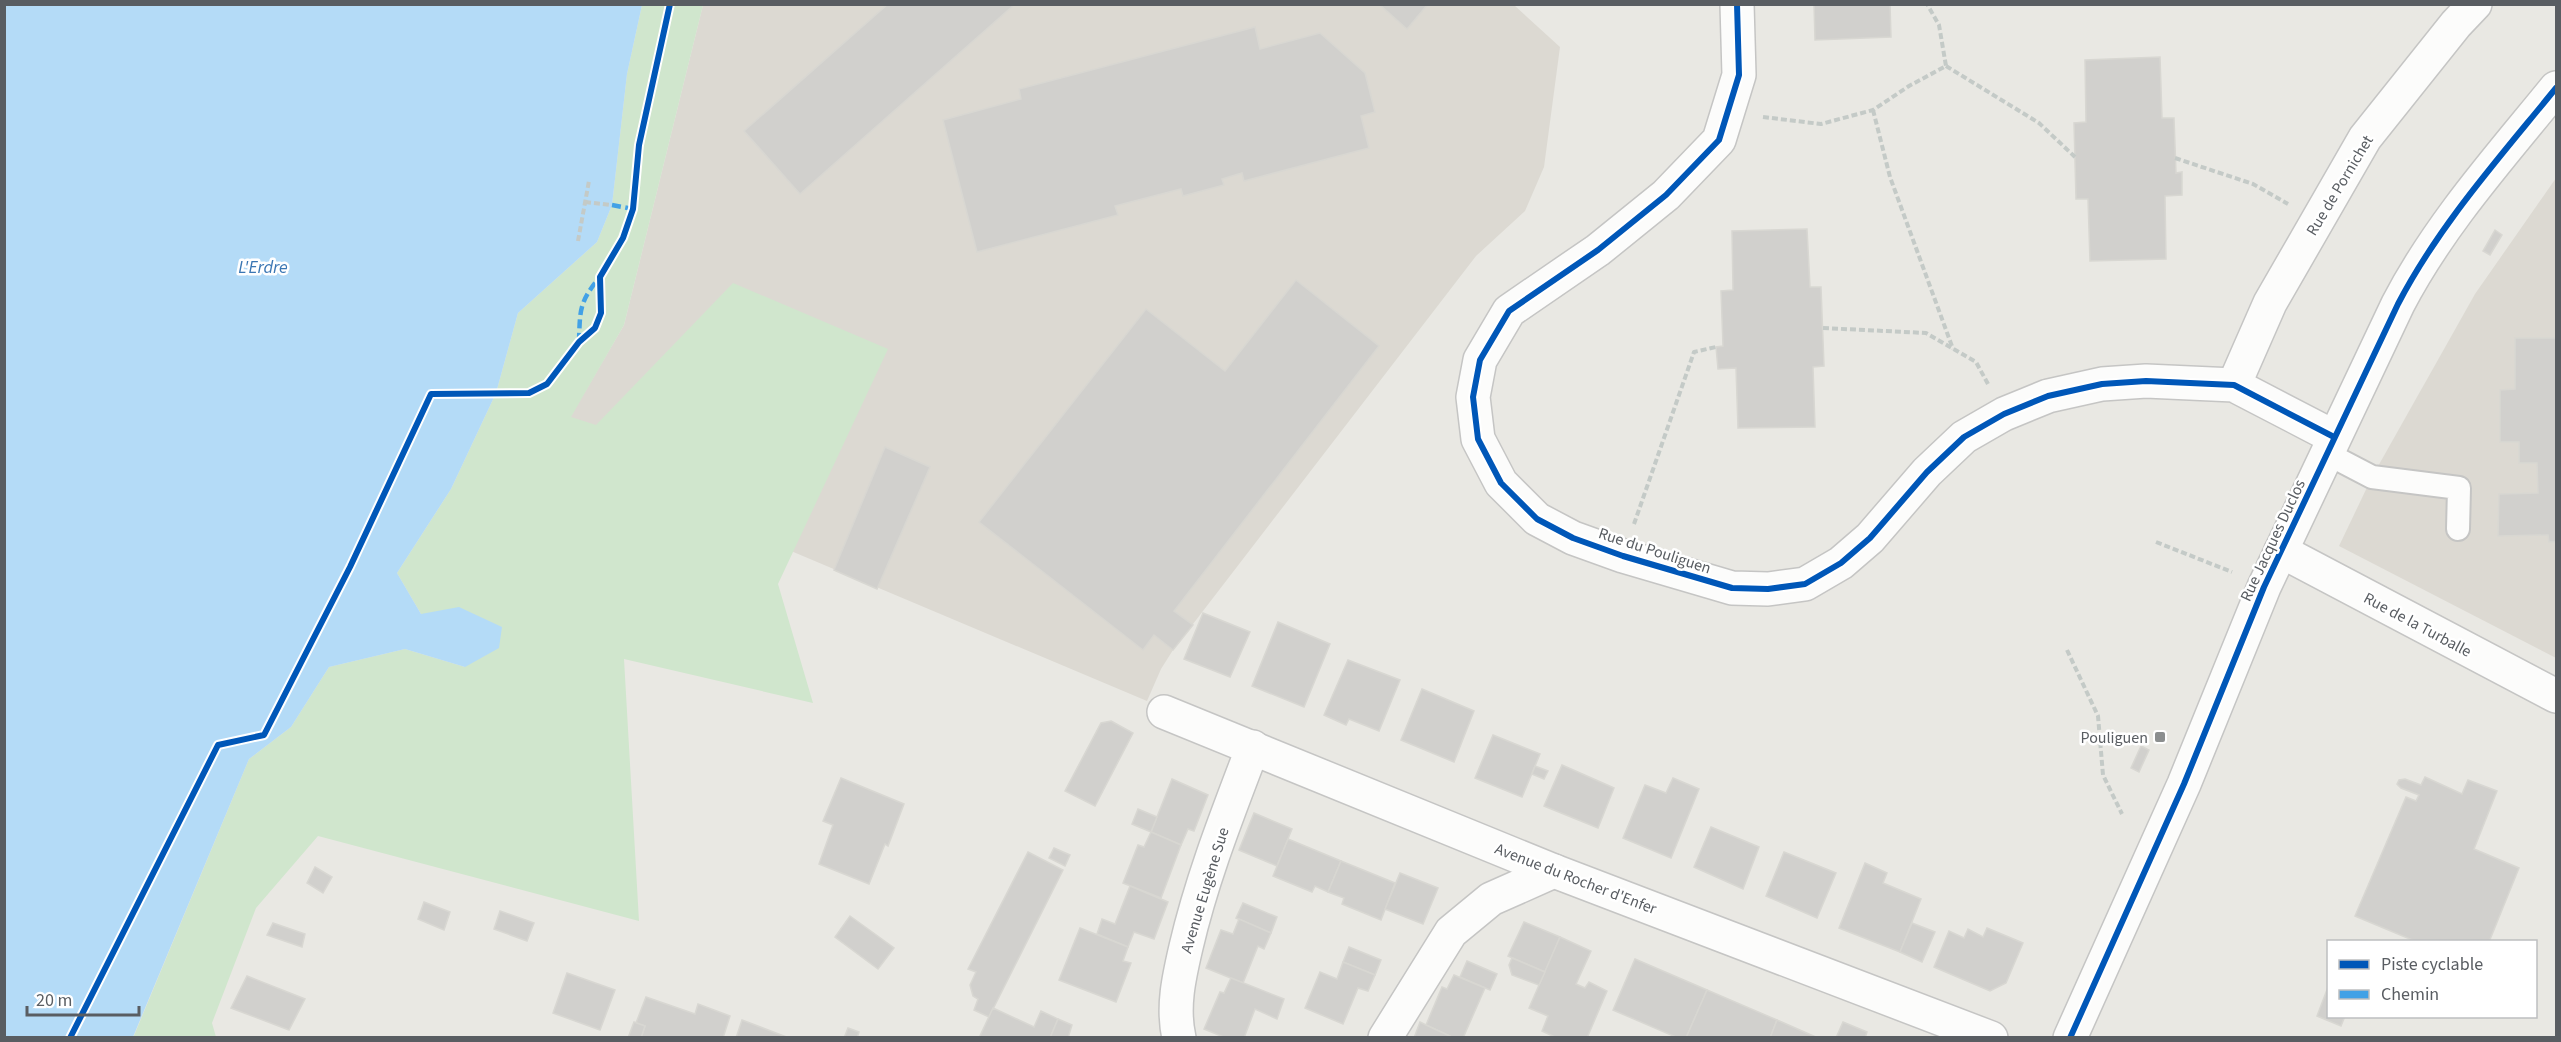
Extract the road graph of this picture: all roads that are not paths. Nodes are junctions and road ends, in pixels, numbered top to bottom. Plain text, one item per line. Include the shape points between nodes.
1 (1737, 4) edge
2 (2475, 4) edge
3 (2556, 88) edge
4 (2234, 385) junction
5 (2330, 445) junction
6 (2458, 529) dead end
7 (2281, 551) junction
8 (2556, 696) edge
9 (1164, 712) dead end
10 (1254, 747) junction
11 (1554, 871) junction
12 (1179, 1038) edge
13 (1385, 1038) edge
14 (1991, 1038) edge
15 (2070, 1038) edge

1 - 4 street, Rue du Pouliguen via 1739,75 1719,140 1666,195 1598,250 1509,311 1480,360 1473,398 1478,439 1501,483 1537,519 1573,538 1732,588 1805,584 1841,564 1870,538 1927,472 1964,437 2004,414 2048,396 2102,384 2146,381
2 - 4 street, Rue de Pornichet via 2365,138 2270,303
3 - 5 street, Rue Jacques Duclos via 2445,228 2410,280
4 - 5 street, Rue du Pouliguen
5 - 6 lane via 2372,477 2458,488
5 - 7 street, Rue Jacques Duclos
7 - 8 street, Rue de la Turballe
7 - 15 street, Rue Jacques Duclos via 2184,784
9 - 10 street, Avenue du Rocher d'Enfer
10 - 11 street, Avenue du Rocher d'Enfer
10 - 12 street, Avenue Eugène Sue via 1211,855 1194,912 1178,981 1175,1021
11 - 13 street via 1491,899 1451,932
11 - 14 street, Avenue du Rocher d'Enfer

